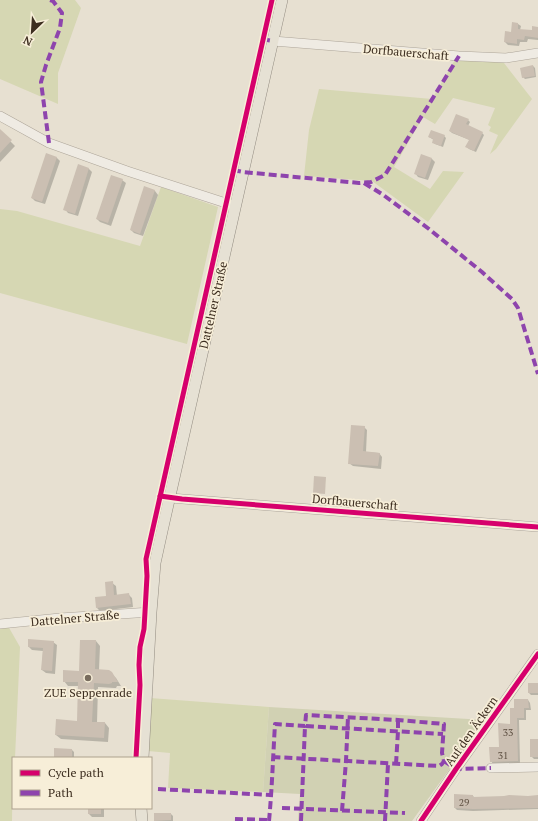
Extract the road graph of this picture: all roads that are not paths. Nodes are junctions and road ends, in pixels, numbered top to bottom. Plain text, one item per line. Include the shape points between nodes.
1 (282, 0) edge
2 (273, 41) junction
3 (538, 53) edge
4 (0, 116) edge
5 (235, 206) junction
6 (170, 498) junction
7 (538, 527) edge
8 (151, 612) junction
9 (0, 624) edge
10 (538, 654) edge
11 (142, 757) edge
12 (538, 767) edge
13 (491, 768) dead end
14 (142, 809) edge
15 (142, 821) edge
16 (421, 821) edge

1 - 2 main road, Dattelner Straße
2 - 3 street, Dorfbauerschaft via 480,57 506,58
2 - 5 main road, Dattelner Straße
4 - 5 street via 49,143
5 - 6 main road, Dattelner Straße
6 - 7 street, Dorfbauerschaft
6 - 8 main road, Dattelner Straße via 155,564
8 - 9 street, Dattelner Straße
8 - 11 main road, Dattelner Straße
10 - 16 street, Auf den Äckern
12 - 13 street
14 - 15 main road

